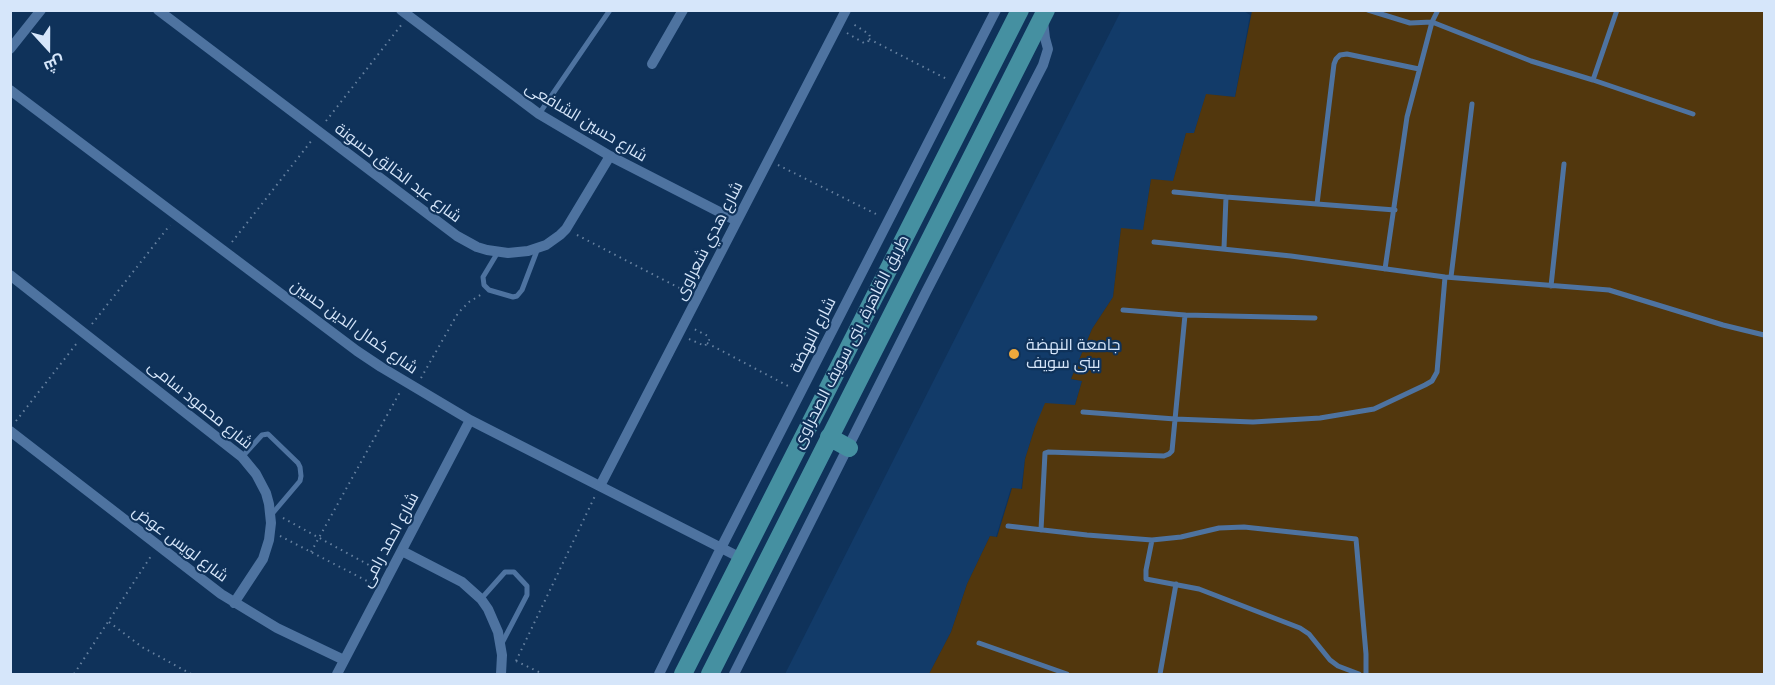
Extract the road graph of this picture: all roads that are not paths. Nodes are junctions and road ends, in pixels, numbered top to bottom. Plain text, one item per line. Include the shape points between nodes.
1 (41, 10) edge
2 (158, 10) edge
3 (401, 10) edge
4 (610, 10) edge
5 (683, 10) edge
6 (996, 10) edge
7 (1020, 10) edge
8 (1368, 10) edge
9 (1438, 10) edge
10 (1617, 10) edge
11 (1044, 14) edge
12 (842, 19) edge
13 (1432, 22) junction
14 (10, 49) edge
15 (652, 64) dead end
16 (1419, 69) junction
17 (1593, 80) junction
18 (981, 87) junction
19 (10, 90) edge
20 (1001, 98) junction
21 (1472, 104) dead end
22 (539, 114) junction
23 (1693, 114) dead end
24 (610, 156) junction
25 (1564, 164) dead end
26 (1174, 192) dead end
27 (1226, 197) junction
28 (1317, 204) junction
29 (1395, 210) junction
30 (737, 221) junction
31 (1154, 242) dead end
32 (538, 248) junction
33 (1224, 248) junction
34 (498, 252) junction
35 (1385, 269) junction
36 (10, 275) edge
37 (1448, 277) junction
38 (1551, 286) junction
39 (1123, 310) dead end
40 (1185, 315) junction
41 (1315, 318) dead end
42 (1764, 335) edge
43 (1083, 412) dead end
44 (1175, 419) junction
45 (470, 420) junction
46 (10, 429) edge
47 (828, 437) junction
48 (849, 448) junction
49 (242, 457) junction
50 (600, 486) junction
51 (272, 513) junction
52 (1008, 526) dead end
53 (1041, 530) junction
54 (1152, 540) junction
55 (721, 548) junction
56 (402, 550) junction
57 (741, 558) junction
58 (1176, 584) junction
59 (481, 599) junction
60 (234, 603) junction
61 (979, 643) dead end
62 (502, 650) junction
63 (344, 660) junction
64 (337, 675) edge
65 (501, 675) edge
66 (659, 675) edge
67 (682, 675) edge
68 (710, 675) edge
69 (734, 675) edge
70 (1068, 675) edge
71 (1160, 675) edge
72 (1359, 675) edge
73 (1366, 675) edge

1 - 14 street
2 - 34 street, شارع عبد الخالق حسونة via 457,236
3 - 22 street, شارع حسين الشافعى
4 - 22 lane
5 - 15 street
6 - 55 street, شارع النهضة
7 - 18 main road, طريق القاهرة, بنى سويف الصحراوى
8 - 13 lane via 1410,23
9 - 13 lane
10 - 17 lane
11 - 20 main road, طريق القاهرة, بنى سويف الصحراوى
11 - 48 street via 1048,49 1043,65
12 - 30 street, شارع هدي شعراوى
13 - 16 lane
13 - 17 lane
16 - 28 lane via 1347,54 1336,59
16 - 29 lane via 1407,117
17 - 23 lane
18 - 20 main road
18 - 57 main road, طريق القاهرة, بنى سويف الصحراوى
19 - 45 street, شارع كمال الدين حسين via 357,351
20 - 47 main road, طريق القاهرة, بنى سويف الصحراوى
21 - 37 lane
22 - 24 street, شارع حسين الشافعى
24 - 30 street, شارع حسين الشافعى
24 - 32 street, شارع عبد الخالق حسونة via 566,230
25 - 38 lane
26 - 27 lane
27 - 28 lane
27 - 33 lane
28 - 29 lane
29 - 35 lane
30 - 50 street, شارع هدي شعراوى
31 - 33 lane
32 - 34 street, شارع عبد الخالق حسونة
32 - 34 lane via 520,293 513,297 484,285 483,277
33 - 35 lane
35 - 37 lane
36 - 49 street, شارع محمود سامى
37 - 38 lane
37 - 44 lane via 1437,372 1425,385 1374,409 1350,414 1253,422
38 - 42 lane via 1609,290
39 - 40 lane
40 - 41 lane
40 - 44 lane
43 - 44 lane
44 - 53 lane via 1172,451 1164,456 1045,453
45 - 50 street, شارع كمال الدين حسين
45 - 56 street, شارع احمد رامى
46 - 60 street, شارع لويس عوض
47 - 48 main road
47 - 68 main road, طريق القاهرة, بنى سويف الصحراوى
48 - 69 street
49 - 51 street, شارع محمود سامى via 262,483
49 - 51 lane via 262,435 268,434 298,462 300,481
50 - 55 street, شارع كمال الدين حسين
51 - 60 street, شارع محمود سامى via 263,559
52 - 53 lane
53 - 54 lane
54 - 58 lane via 1146,579
54 - 73 lane via 1244,527 1356,539
55 - 57 street, شارع كمال الدين حسين
55 - 66 street, شارع النهضة
56 - 59 street via 462,582
56 - 63 street, شارع احمد رامى
57 - 67 main road, طريق القاهرة, بنى سويف الصحراوى
58 - 71 lane
58 - 72 lane via 1300,628 1330,660
59 - 62 street via 494,621
59 - 62 lane via 506,572 514,572 527,586 528,595
60 - 63 street, شارع لويس عوض
61 - 70 lane
62 - 65 street
63 - 64 street, شارع احمد رامى

